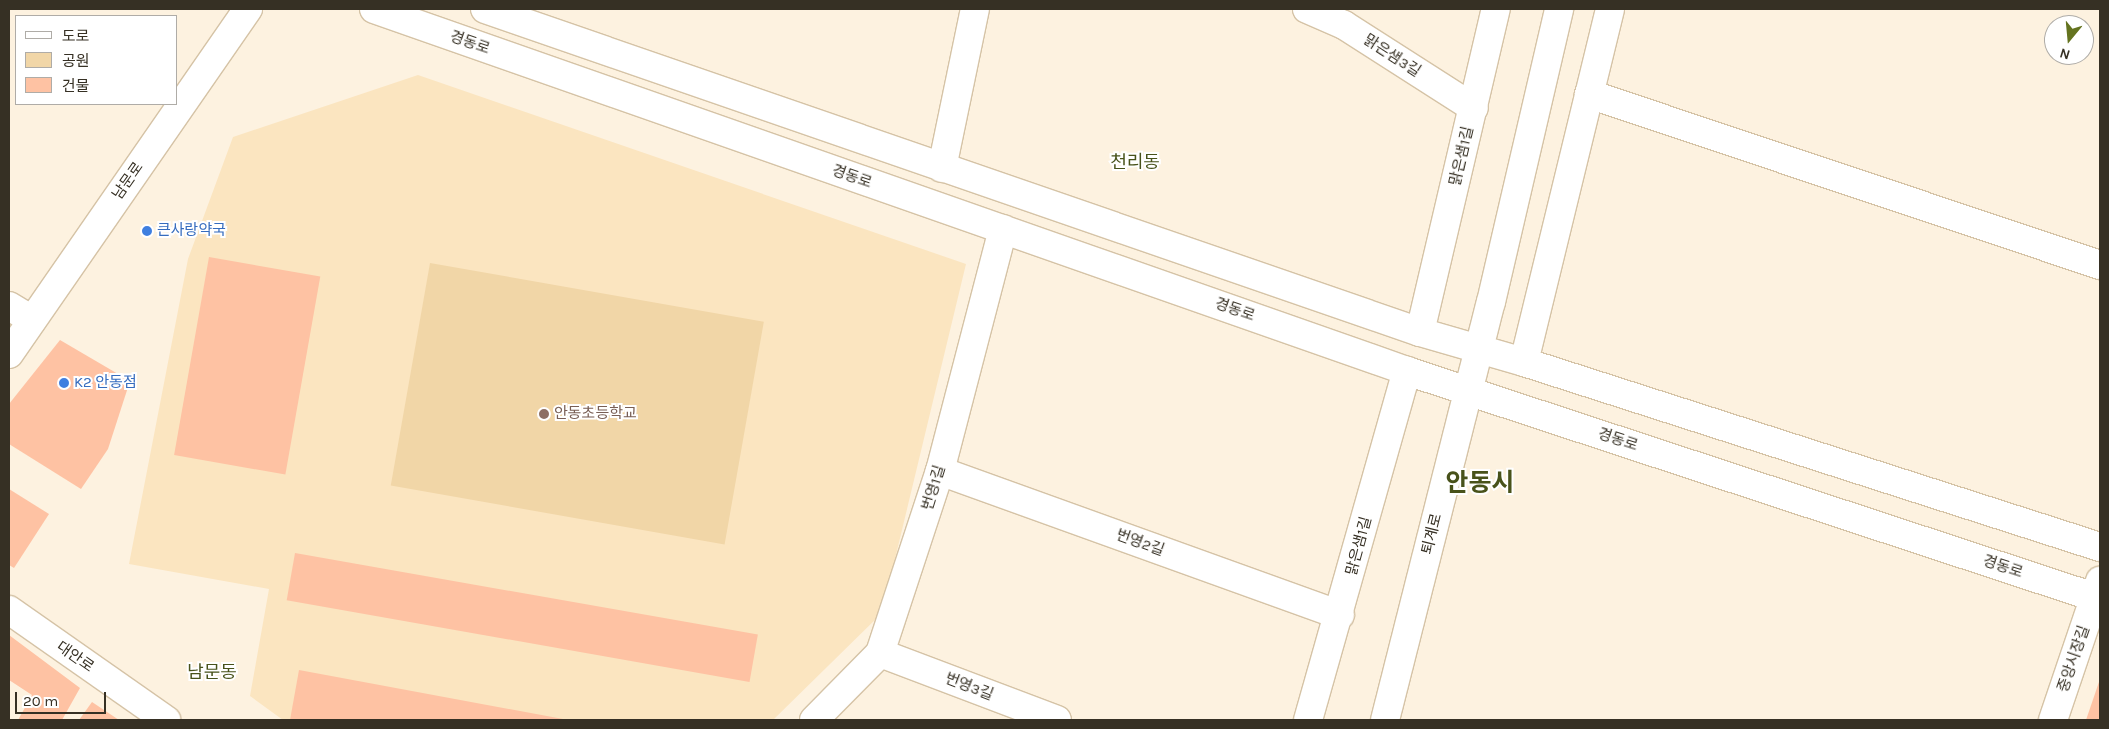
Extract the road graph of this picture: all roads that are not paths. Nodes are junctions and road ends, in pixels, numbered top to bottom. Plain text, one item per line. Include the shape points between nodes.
1 (248, 9) edge
2 (374, 9) edge
3 (485, 9) edge
4 (975, 9) edge
5 (1308, 9) edge
6 (1496, 9) edge
7 (1559, 9) edge
8 (1610, 9) edge
9 (1589, 94) junction
10 (1474, 108) junction
11 (942, 168) junction
12 (1003, 229) junction
13 (2100, 266) edge
14 (9, 306) edge
15 (32, 320) junction
16 (1420, 332) junction
17 (1478, 350) junction
18 (9, 354) edge
19 (1524, 362) junction
20 (1407, 370) junction
21 (1468, 391) junction
22 (940, 471) junction
23 (2100, 547) edge
24 (2098, 592) edge
25 (9, 610) edge
26 (1340, 615) junction
27 (880, 653) junction
28 (160, 718) edge
29 (814, 720) edge
30 (1057, 720) edge
31 (1308, 720) edge
32 (1385, 720) edge
33 (2053, 720) edge

1 - 15 street, 남문로
2 - 12 street, 경동로
3 - 11 street
4 - 11 street
5 - 10 street, 맑은샘3길 via 1344,24
6 - 10 street, 맑은샘1길
7 - 17 street, 퇴계로
8 - 9 street
9 - 13 street
9 - 19 street
10 - 16 street, 맑은샘1길
11 - 16 street
12 - 20 street, 경동로
12 - 22 street, 번영1길
14 - 15 street
15 - 18 street, 남문로
16 - 17 street
17 - 19 street
17 - 21 street, 퇴계로
19 - 23 street
20 - 21 street, 경동로
20 - 26 street, 맑은샘1길
21 - 24 street, 경동로
21 - 32 street, 퇴계로
22 - 26 street, 번영2길
22 - 27 street, 번영1길
24 - 33 street, 중앙시장길
25 - 28 street, 대안로
26 - 31 street, 맑은샘1길
27 - 29 street, 번영1길
27 - 30 street, 번영3길

